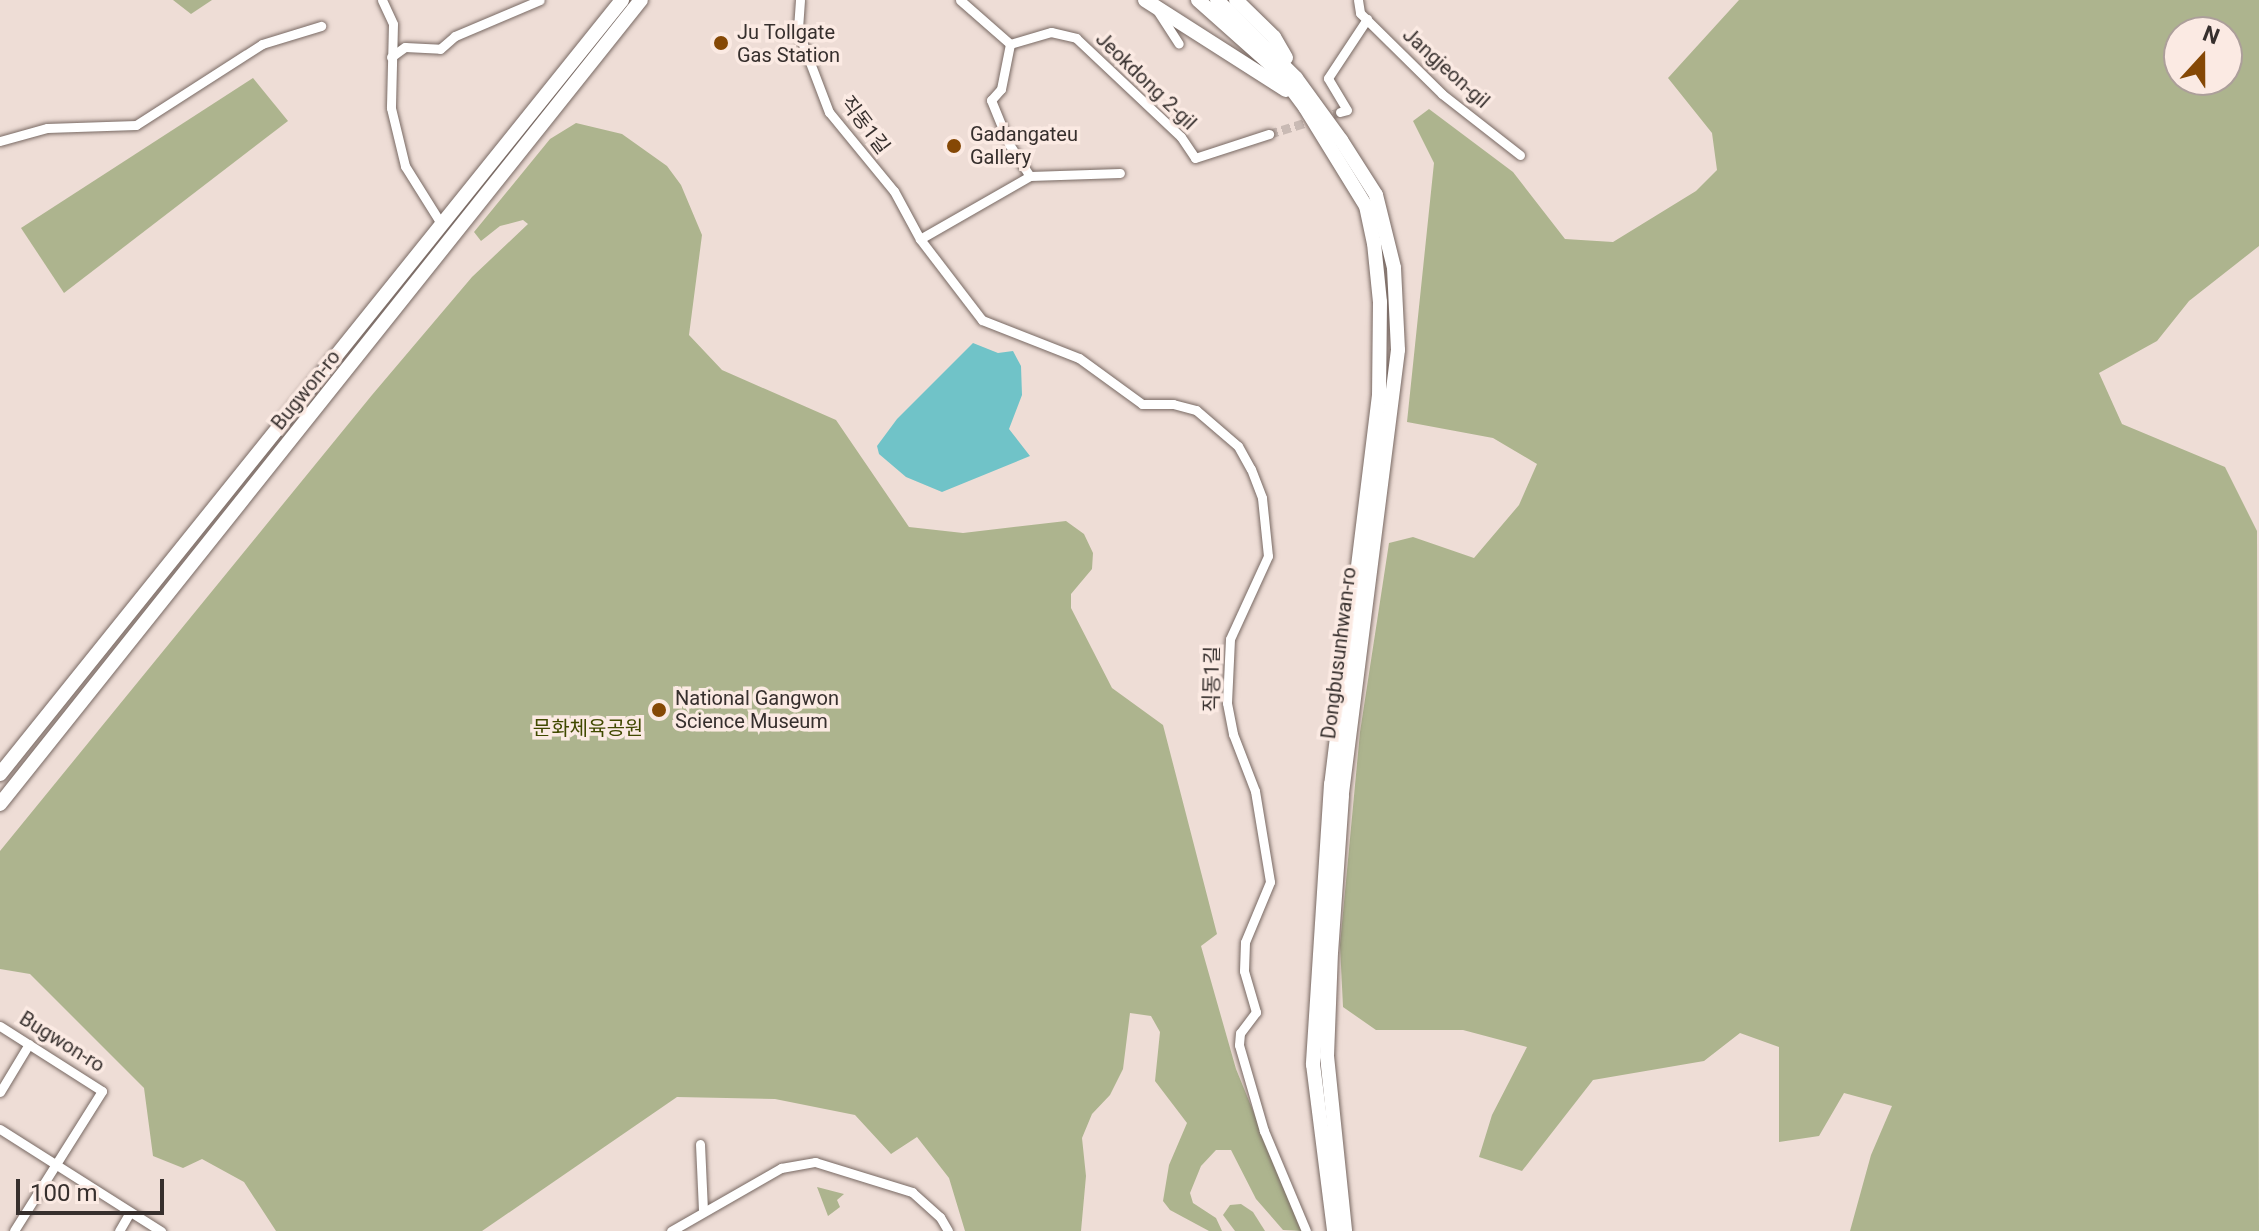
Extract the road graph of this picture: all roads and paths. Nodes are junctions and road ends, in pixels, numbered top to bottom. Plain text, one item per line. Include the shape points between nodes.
1 (382, 0) edge
2 (540, 0) edge
3 (641, 0) edge
4 (800, 0) edge
5 (960, 0) edge
6 (1198, 0) edge
7 (1217, 0) edge
8 (1236, 0) edge
9 (1358, 0) edge
10 (1152, 2) edge
11 (618, 6) edge
12 (1367, 19) junction
13 (321, 26) dead end
14 (1010, 44) junction
15 (1179, 44) dead end
16 (391, 57) junction
17 (1306, 101) junction
18 (1340, 112) dead end
19 (1269, 134) tunnel mouth
20 (0, 141) edge
21 (1520, 155) dead end
22 (1120, 173) dead end
23 (1030, 176) junction
24 (442, 225) junction
25 (920, 239) junction
26 (0, 774) edge
27 (0, 804) edge
28 (0, 1026) edge
29 (29, 1044) junction
30 (0, 1092) edge
31 (0, 1129) edge
32 (700, 1144) dead end
33 (56, 1163) junction
34 (703, 1209) junction
35 (130, 1212) junction
36 (14, 1231) edge
37 (119, 1231) edge
38 (161, 1231) edge
39 (671, 1231) edge
40 (948, 1231) edge
41 (1306, 1231) edge
42 (1334, 1231) edge
43 (1345, 1231) edge

1 - 16 street via 393,24
2 - 16 street via 455,36 440,49 405,47
3 - 11 street, Bugwon-ro
4 - 25 street, 직동1길 via 798,31 829,112 894,191
5 - 14 street
6 - 17 street
7 - 17 street
8 - 17 street via 1274,37
9 - 12 street, Jangjeon-gil
10 - 15 street
10 - 17 street
11 - 24 street, Bugwon-ro
11 - 27 street, Bugwon-ro
12 - 18 street via 1328,78 1347,110
12 - 21 street, Jangjeon-gil via 1442,94
13 - 20 street via 262,44 136,125 47,128
14 - 19 street, Jeokdong 2-gil via 1051,32 1076,38 1181,137 1195,158
14 - 23 street via 1004,79 991,100 1009,144
16 - 24 street via 391,108 405,166
17 - 42 street, Dongbusunhwan-ro via 1366,206 1380,302 1379,395 1331,784 1318,946 1313,1064
17 - 43 street, Dongbusunhwan-ro via 1376,195 1394,268 1398,350 1342,796 1331,952 1327,1056
22 - 23 street
23 - 25 street
24 - 26 street, Bugwon-ro
25 - 41 street, 직동1길 via 982,320 1079,358 1142,404 1196,410 1238,446 1251,469 1262,498 1268,556 1230,639 1227,703 1255,791 1270,882 1245,942 1244,971 1256,1012 1240,1033 1239,1045 1264,1131
28 - 29 street, Bugwon-ro
29 - 30 street
29 - 33 street, Bugwon-ro via 102,1091
31 - 33 street
32 - 34 street
33 - 35 street
33 - 36 street
34 - 39 street
34 - 40 street via 781,1168 815,1162 912,1192
35 - 37 street
35 - 38 street

